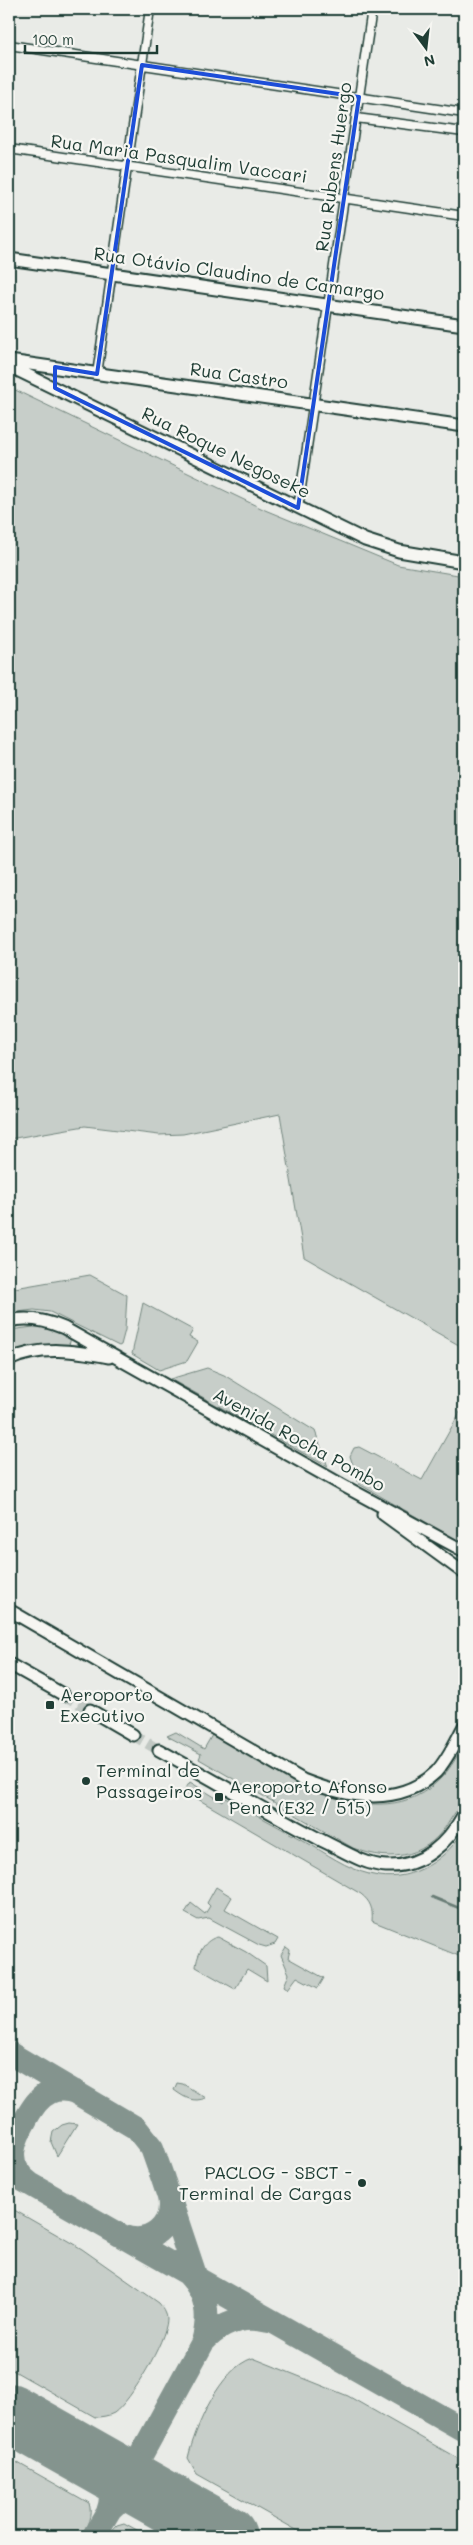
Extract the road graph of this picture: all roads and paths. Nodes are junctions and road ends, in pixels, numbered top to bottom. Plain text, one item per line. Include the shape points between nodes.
1 (150, 9) edge
2 (372, 9) edge
3 (9, 45) edge
4 (142, 65) junction
5 (359, 97) junction
6 (464, 113) edge
7 (356, 118) junction
8 (464, 132) edge
9 (9, 149) edge
10 (128, 167) junction
11 (344, 199) junction
12 (464, 216) edge
13 (9, 259) edge
14 (112, 274) junction
15 (329, 305) junction
16 (464, 325) edge
17 (9, 361) edge
18 (9, 366) edge
19 (55, 367) junction
20 (98, 374) junction
21 (55, 388) junction
22 (314, 405) junction
23 (464, 426) edge
24 (298, 508) junction
25 (464, 562) edge
26 (9, 1321) edge
27 (118, 1358) junction
28 (9, 1360) edge
29 (344, 1486) junction
30 (464, 1550) edge
31 (464, 1573) edge
32 (9, 1610) edge
33 (9, 1664) edge
34 (64, 1695) tunnel mouth
35 (90, 1710) tunnel mouth
36 (464, 1726) edge
37 (134, 1735) tunnel mouth
38 (159, 1750) tunnel mouth
39 (464, 1814) edge

1 - 4 street
2 - 5 street, Rua Rubens Huergo
3 - 4 street
4 - 5 street
4 - 10 street
5 - 6 street
5 - 7 street, Rua Rubens Huergo
7 - 8 street
7 - 11 street, Rua Rubens Huergo
9 - 10 street, Rua Maria Pasqualim Vaccari
10 - 11 street, Rua Maria Pasqualim Vaccari
10 - 14 street
11 - 12 street, Rua Maria Pasqualim Vaccari
11 - 15 street, Rua Rubens Huergo
13 - 14 main road, Rua Otávio Claudino de Camargo
14 - 15 main road, Rua Otávio Claudino de Camargo
14 - 20 street
15 - 16 main road, Rua Otávio Claudino de Camargo
15 - 22 street, Rua Rubens Huergo
17 - 19 main road, Rua Castro
18 - 21 main road, Rua Roque Negoseke
19 - 20 main road, Rua Castro
19 - 21 main road
20 - 22 main road, Rua Castro
21 - 24 main road, Rua Roque Negoseke
22 - 23 main road, Rua Castro
22 - 24 street, Rua Rubens Huergo
24 - 25 main road, Rua Roque Negoseke via 382,547
26 - 27 main road, Avenida Rocha Pombo via 33,1319 48,1322
27 - 28 main road, Avenida Rocha Pombo via 54,1350
27 - 29 main road, Avenida Rocha Pombo
29 - 30 main road, Avenida Rocha Pombo
29 - 31 main road
32 - 36 main road via 303,1780 343,1794 383,1796 414,1788 443,1763
33 - 34 main road
35 - 37 main road
38 - 39 main road via 295,1826 378,1865 402,1866 430,1854 451,1836

